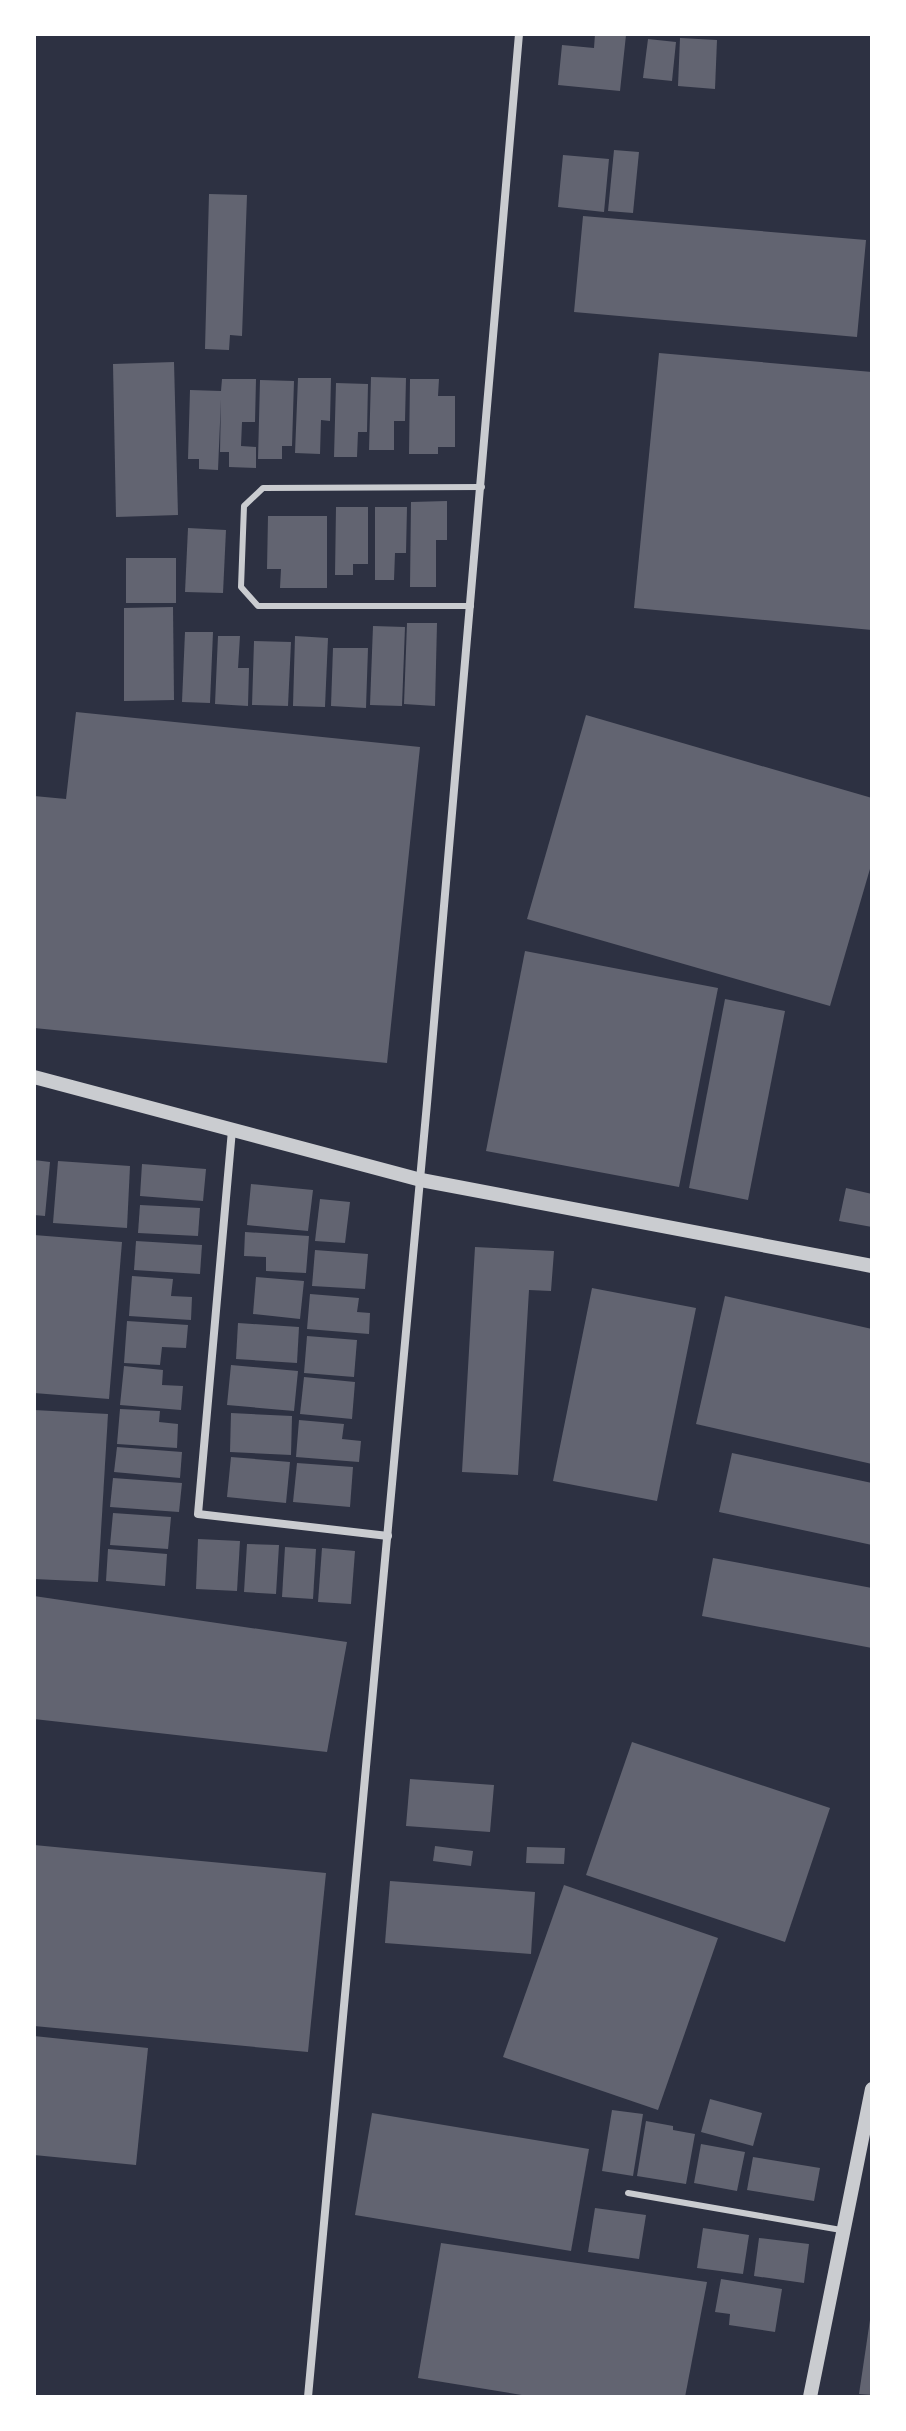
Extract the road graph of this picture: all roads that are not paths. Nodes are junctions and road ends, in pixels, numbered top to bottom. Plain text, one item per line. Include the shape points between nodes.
1 (519, 34) edge
2 (482, 487) junction
3 (471, 606) junction
4 (34, 1077) edge
5 (232, 1130) junction
6 (421, 1180) junction
7 (872, 1266) edge
8 (388, 1536) junction
9 (872, 2089) edge
10 (628, 2193) dead end
11 (843, 2230) junction
12 (308, 2397) edge
13 (810, 2397) edge

1 - 2 street
2 - 3 street
2 - 3 lane via 263,488 244,506 241,587 258,606
3 - 6 street
4 - 5 street
5 - 6 street
5 - 8 street via 198,1514
6 - 7 street
6 - 8 street
8 - 12 street
9 - 11 street
10 - 11 lane
11 - 13 street

